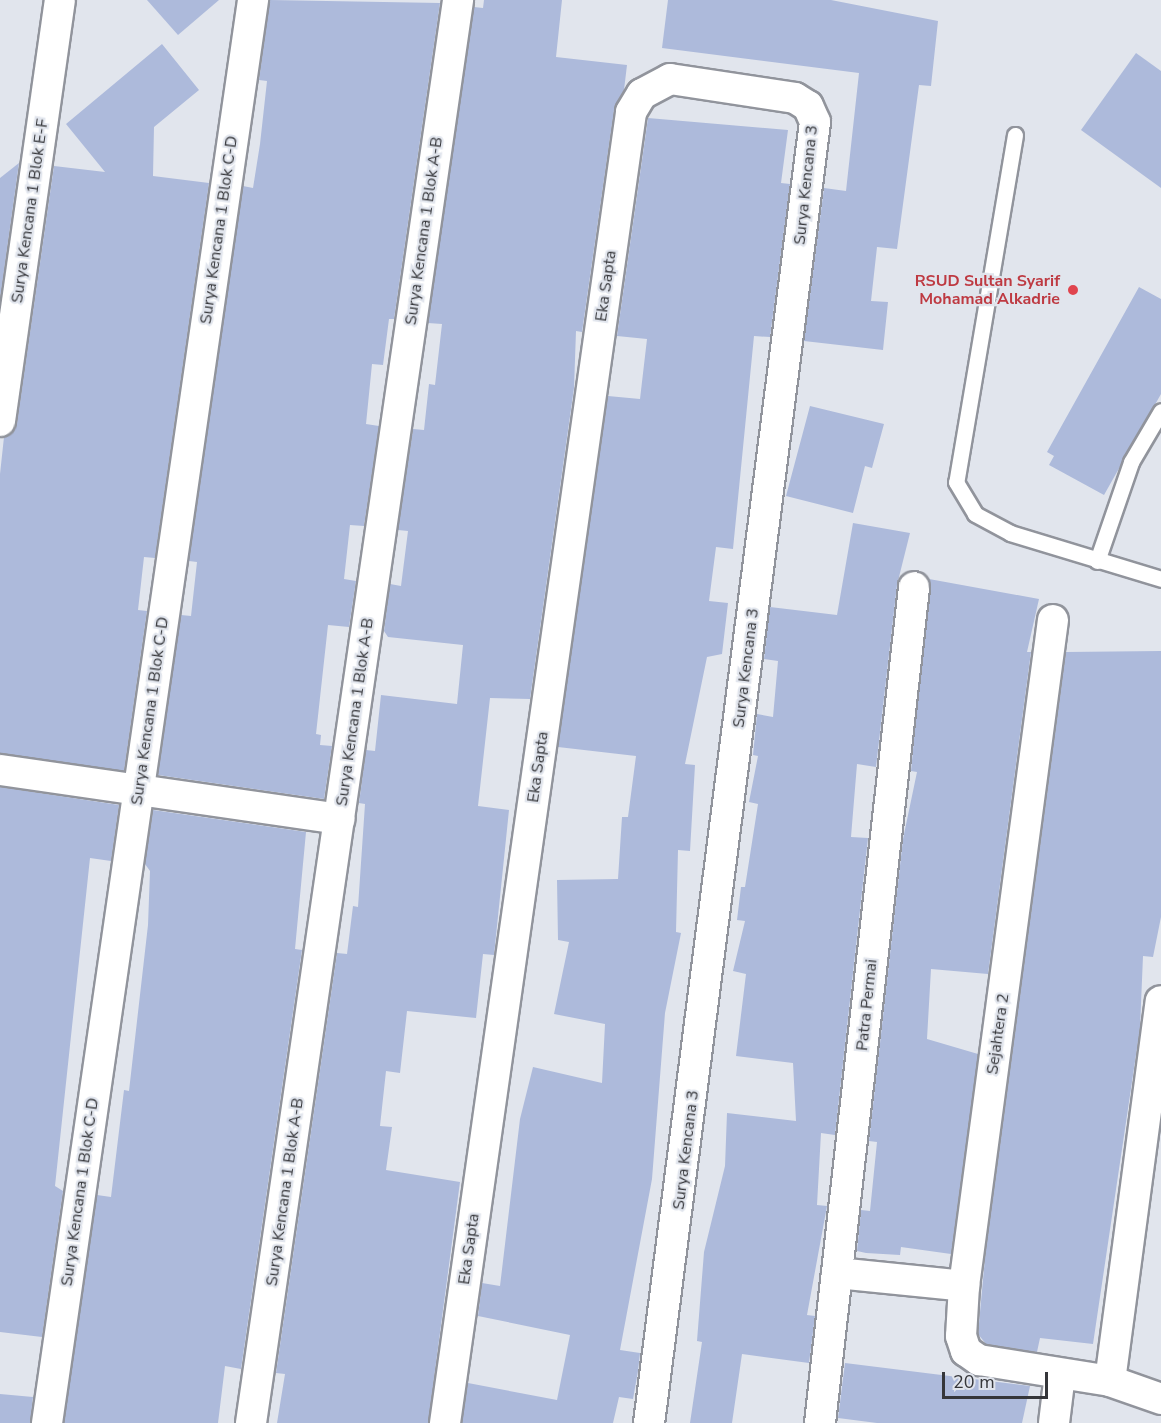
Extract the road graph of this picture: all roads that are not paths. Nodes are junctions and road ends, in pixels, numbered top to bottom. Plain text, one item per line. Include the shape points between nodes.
1 (60, 0) edge
2 (253, 0) edge
3 (458, 0) edge
4 (631, 112) joint
5 (1015, 135) dead end
6 (1161, 411) edge
7 (0, 421) edge
8 (1097, 561) junction
9 (1161, 579) edge
10 (914, 587) dead end
11 (1053, 620) dead end
12 (0, 770) edge
13 (138, 790) junction
14 (339, 819) junction
15 (1161, 1001) edge
16 (837, 1273) junction
17 (964, 1286) junction
18 (1060, 1374) junction
19 (1110, 1381) junction
20 (1161, 1399) edge
21 (47, 1423) edge
22 (251, 1423) edge
23 (444, 1423) edge
24 (649, 1423) edge
25 (820, 1423) edge
26 (1054, 1423) edge

1 - 7 street, Surya Kencana 1 Blok E-F
2 - 13 street, Surya Kencana 1 Blok C-D
3 - 14 street, Surya Kencana 1 Blok A-B
4 - 23 street, Eka Sapta
4 - 24 street, Surya Kencana 3 via 642,94 670,79 795,98 808,106 815,122
5 - 8 lane via 956,482 963,500 994,525
6 - 8 lane via 1131,462
8 - 9 lane
10 - 16 street, Patra Permai
11 - 17 street, Sejahtera 2
12 - 13 street
13 - 14 street
13 - 21 street, Surya Kencana 1 Blok C-D
14 - 22 street, Surya Kencana 1 Blok A-B
15 - 19 street
16 - 17 street
16 - 25 street, Patra Permai
17 - 18 street, Sejahtera 2 via 961,1336 966,1351 979,1360
18 - 19 street, Sejahtera 2
18 - 26 street
19 - 20 street, Sejahtera 2

